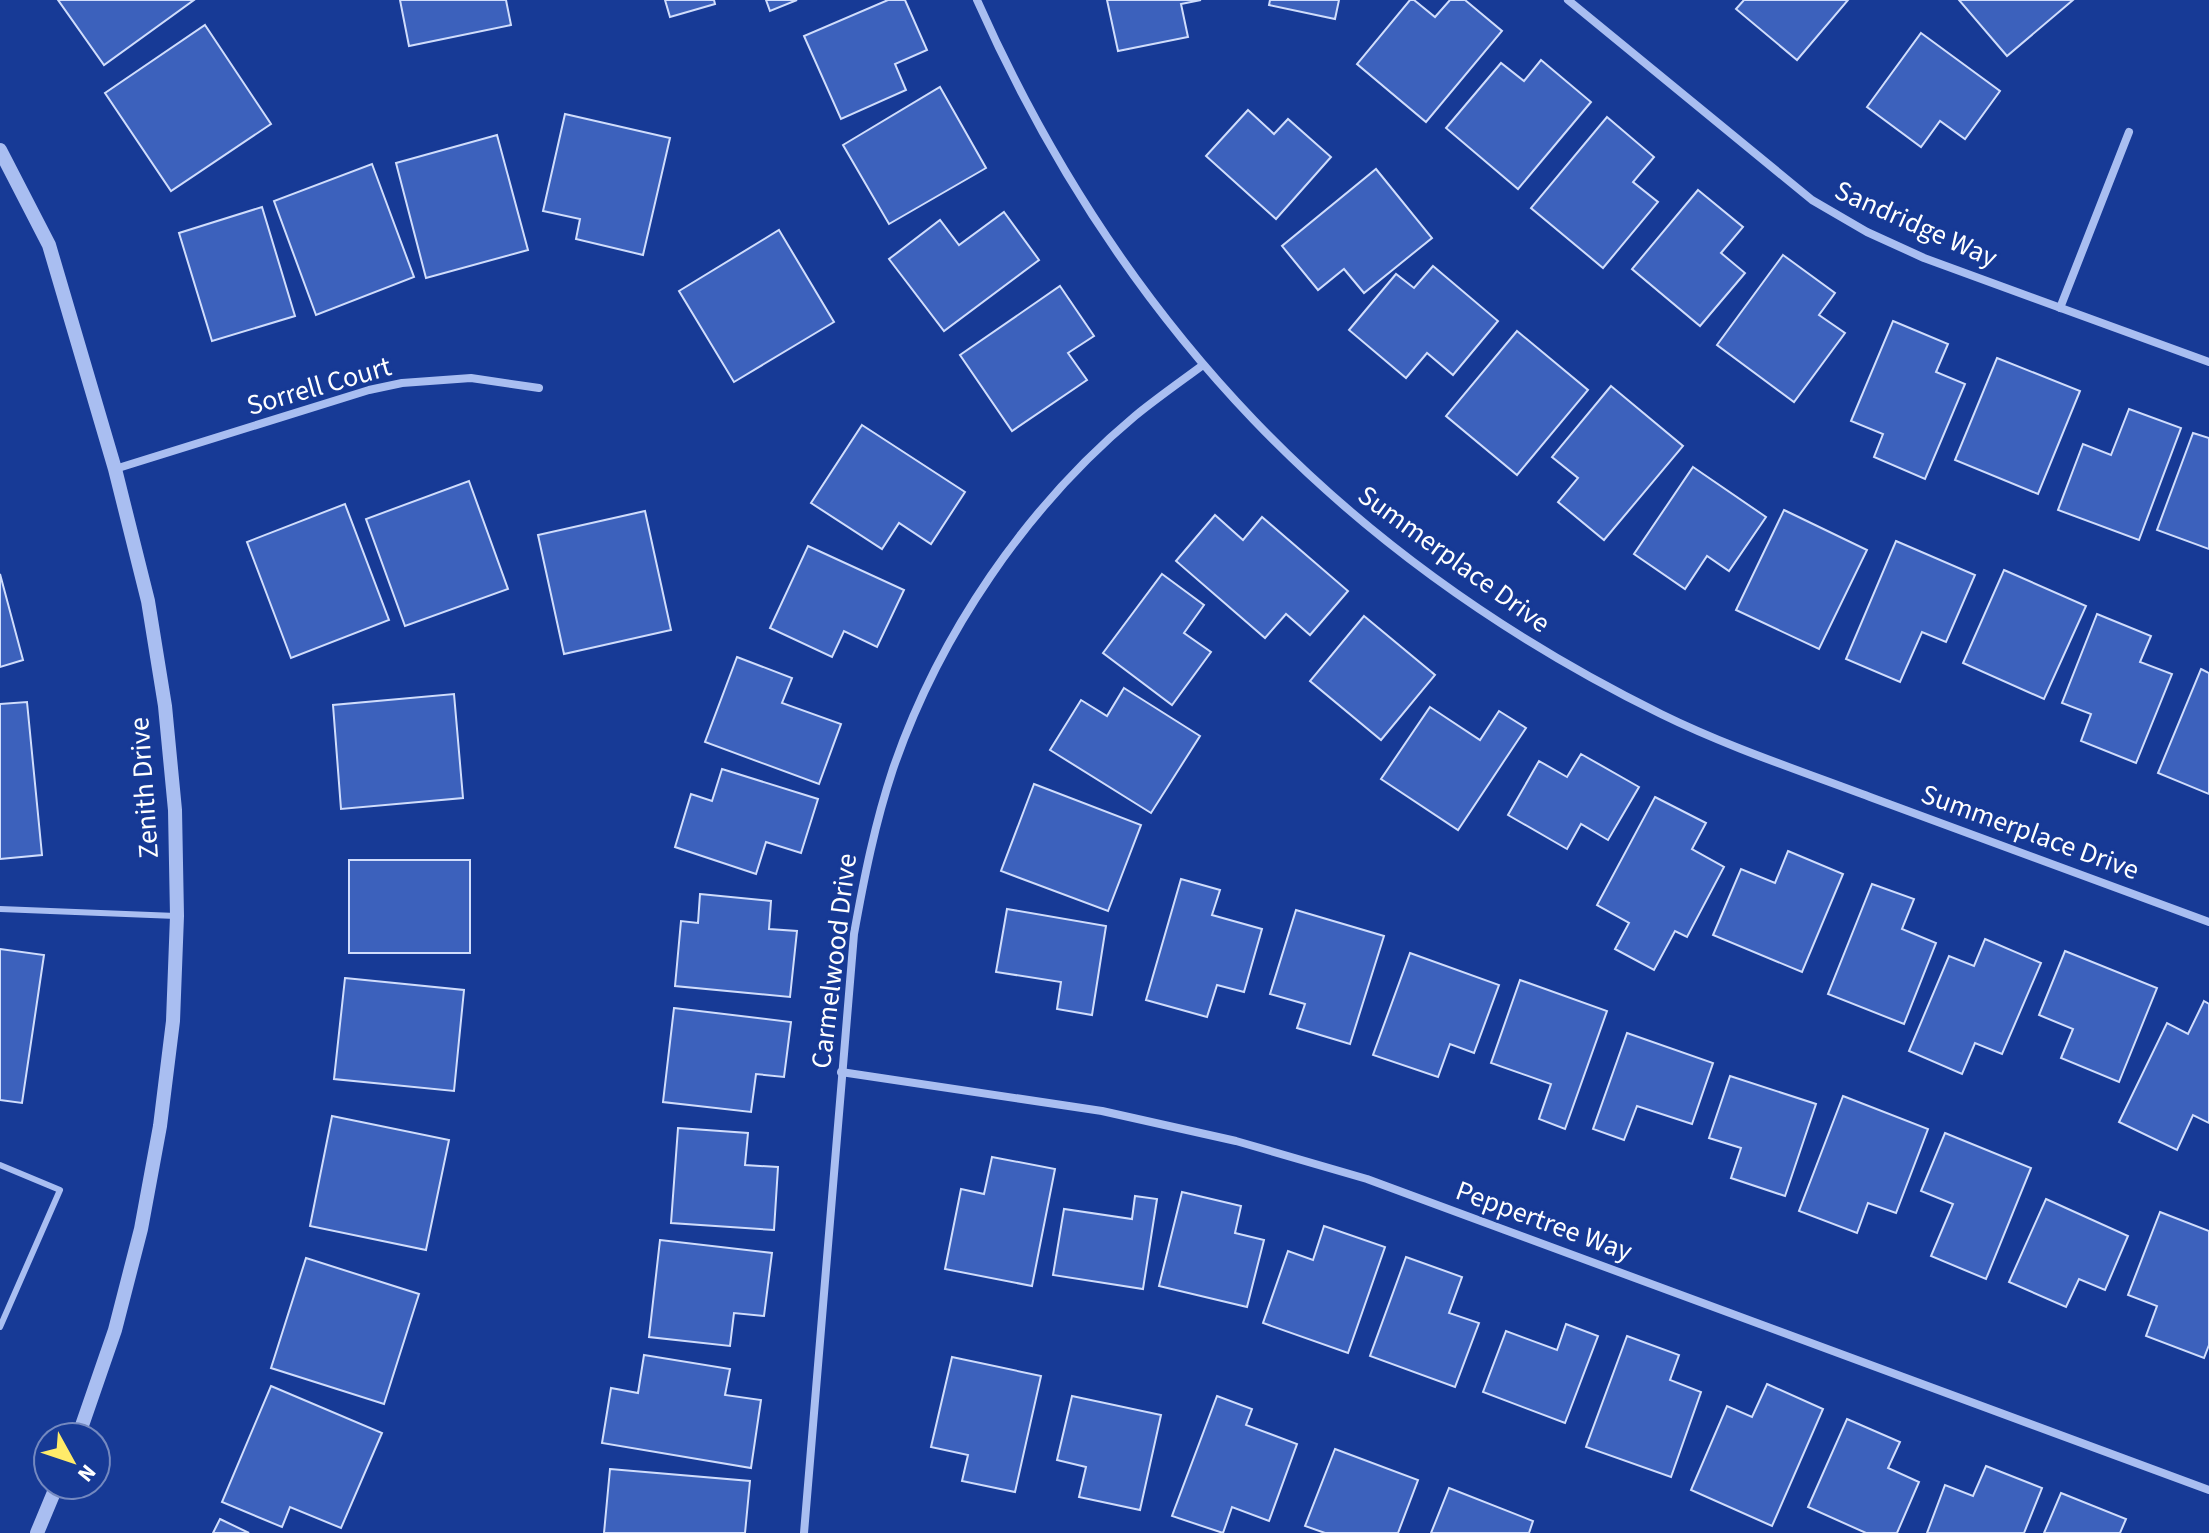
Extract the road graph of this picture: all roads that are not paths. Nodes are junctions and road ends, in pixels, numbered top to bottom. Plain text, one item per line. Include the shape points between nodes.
1 (977, 0) edge
2 (1568, 0) edge
3 (2129, 132) dead end
4 (0, 150) edge
5 (2060, 308) junction
6 (2209, 362) edge
7 (1203, 365) junction
8 (539, 388) dead end
9 (115, 469) junction
10 (0, 909) edge
11 (177, 916) junction
12 (2209, 922) edge
13 (841, 1072) junction
14 (0, 1165) edge
15 (0, 1327) edge
16 (84, 1421) edge
17 (2209, 1490) edge
18 (50, 1501) edge
19 (37, 1533) edge
20 (804, 1533) edge

1 - 7 street, Summerplace Drive via 1007,68 1077,194
2 - 5 street, Sandridge Way via 1812,200 1924,258
3 - 5 street
4 - 9 street, Zenith Drive via 49,245
5 - 6 street, Sandridge Way
7 - 12 street, Summerplace Drive via 1341,506 1455,595 1536,648 1664,716 1745,749
7 - 13 street, Carmelwood Drive via 1134,417 1062,487 967,613 927,688 894,767 869,850 854,934
8 - 9 street, Sorrell Court via 471,378 402,383
9 - 11 street, Zenith Drive via 148,601 165,706 175,810
10 - 11 lane
11 - 16 street, Zenith Drive via 173,1021 141,1229 115,1330
13 - 17 street, Peppertree Way via 1102,1111 1236,1141 1367,1179
13 - 20 street, Carmelwood Drive
14 - 15 lane via 60,1190
18 - 19 street

